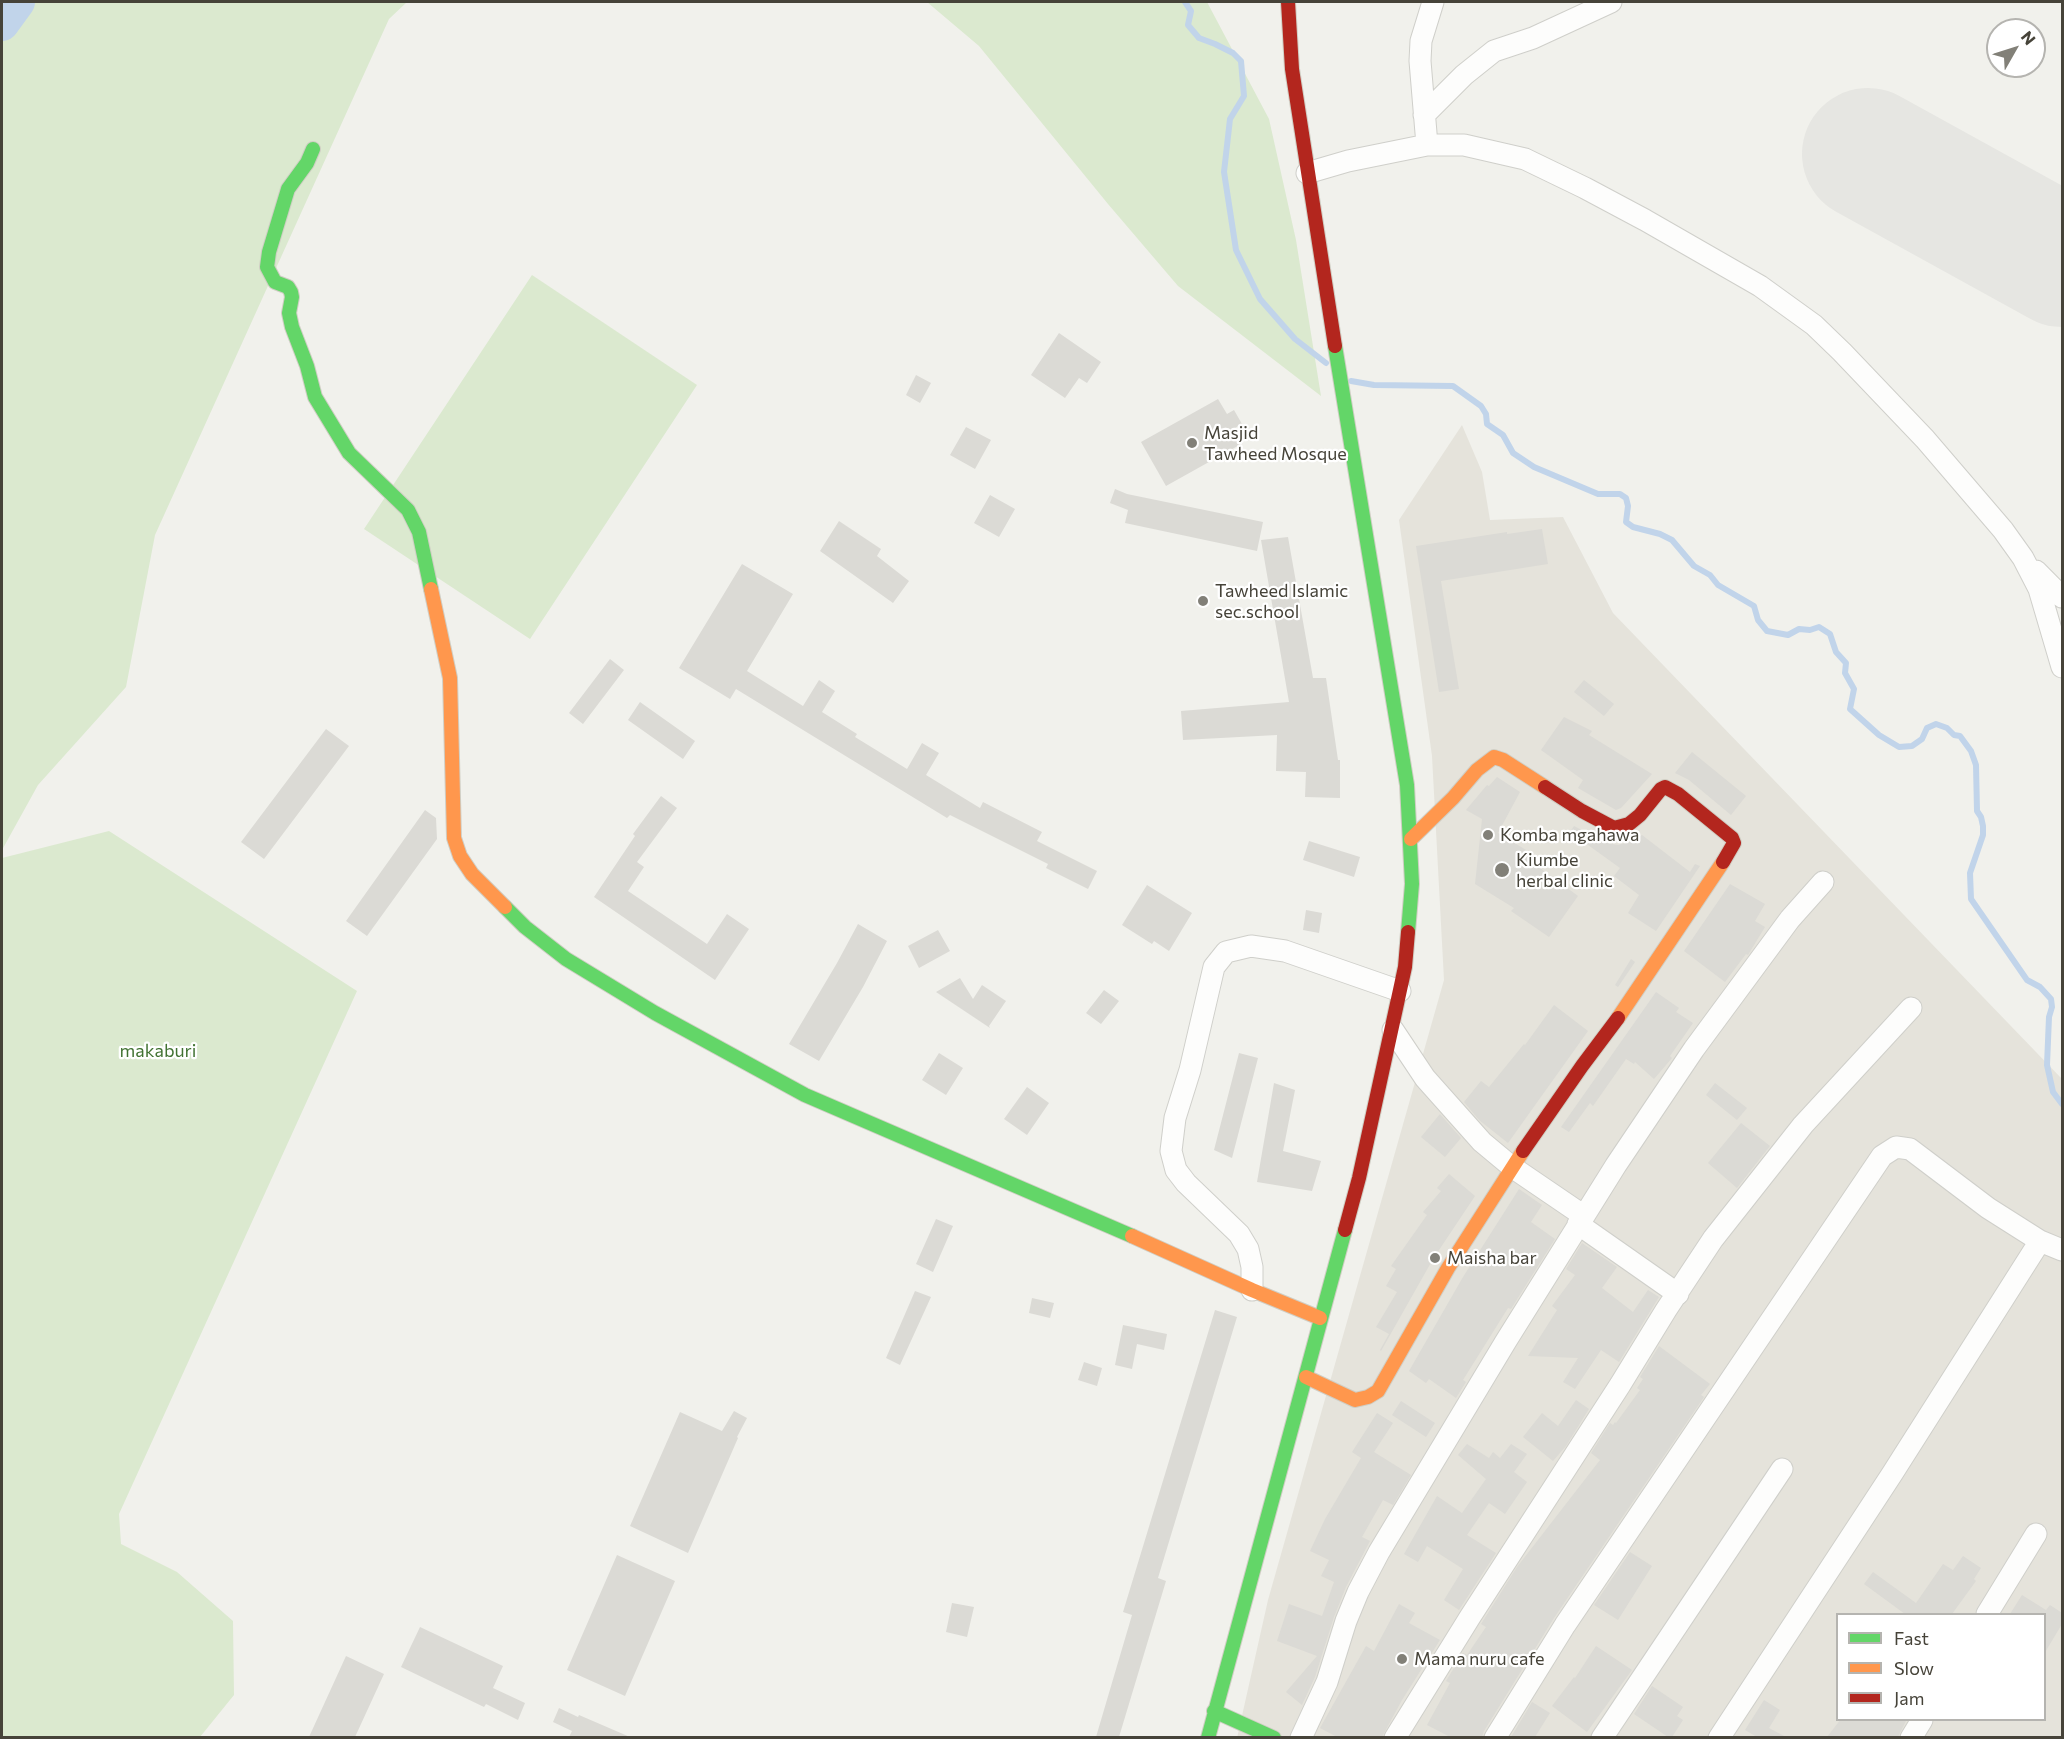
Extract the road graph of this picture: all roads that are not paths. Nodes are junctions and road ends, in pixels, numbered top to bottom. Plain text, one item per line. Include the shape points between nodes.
1 (1288, 2) edge
2 (1433, 2) edge
3 (1611, 2) edge
4 (1424, 115) junction
5 (1427, 146) junction
6 (313, 149) dead end
7 (1307, 173) junction
8 (2023, 558) junction
9 (2062, 597) edge
10 (2062, 667) edge
11 (1411, 839) junction
12 (1823, 882) dead end
13 (1401, 991) junction
14 (1911, 1008) dead end
15 (1393, 1030) junction
16 (1512, 1167) junction
17 (1581, 1220) junction
18 (2040, 1241) junction
19 (2062, 1250) edge
20 (1252, 1290) junction
21 (1678, 1294) junction
22 (1320, 1317) junction
23 (1306, 1377) junction
24 (1782, 1469) dead end
25 (2036, 1534) dead end
26 (1988, 1613) edge
27 (1214, 1711) junction
28 (1921, 1721) edge
29 (1208, 1737) edge
30 (1274, 1737) edge
31 (1302, 1737) edge
32 (1395, 1737) edge
33 (1495, 1737) edge
34 (1602, 1737) edge
35 (1719, 1737) edge
36 (1911, 1737) edge

1 - 7 main road via 1292,69
2 - 4 street via 1421,41
3 - 4 street via 1533,38 1494,51
4 - 5 street
5 - 7 street
5 - 8 street via 1464,145 1525,159 1645,220 1760,286 1814,325 1859,369 1925,439
6 - 20 main road via 288,189 267,267 275,282 291,292 292,327 315,397 349,453 408,510 419,532 450,678 454,838 472,874 525,927 566,959 637,1003 806,1095
7 - 11 main road via 1407,785
8 - 9 street
8 - 10 street via 2039,589
11 - 13 main road via 1410,925
11 - 16 main road via 1494,757 1614,828 1629,824 1665,787 1734,843 1612,1027
12 - 17 street via 1790,919 1694,1048
13 - 15 main road
13 - 20 street via 1285,951 1251,946 1226,952 1214,967 1175,1118 1171,1150 1176,1170 1186,1183 1239,1234 1248,1249
14 - 21 street via 1803,1125 1713,1239
15 - 16 street via 1439,1096
15 - 22 main road via 1359,1178
16 - 17 street
16 - 23 main road via 1448,1268 1378,1391 1355,1400
17 - 21 street
17 - 31 street via 1379,1552 1346,1621 1327,1682
18 - 19 street
18 - 33 street via 1988,1208 1910,1149 1896,1147 1882,1155 1564,1625
18 - 35 street
20 - 22 main road
21 - 32 street
22 - 23 main road
23 - 27 main road
24 - 34 street
25 - 26 street
27 - 29 main road
27 - 30 main road
28 - 36 street

